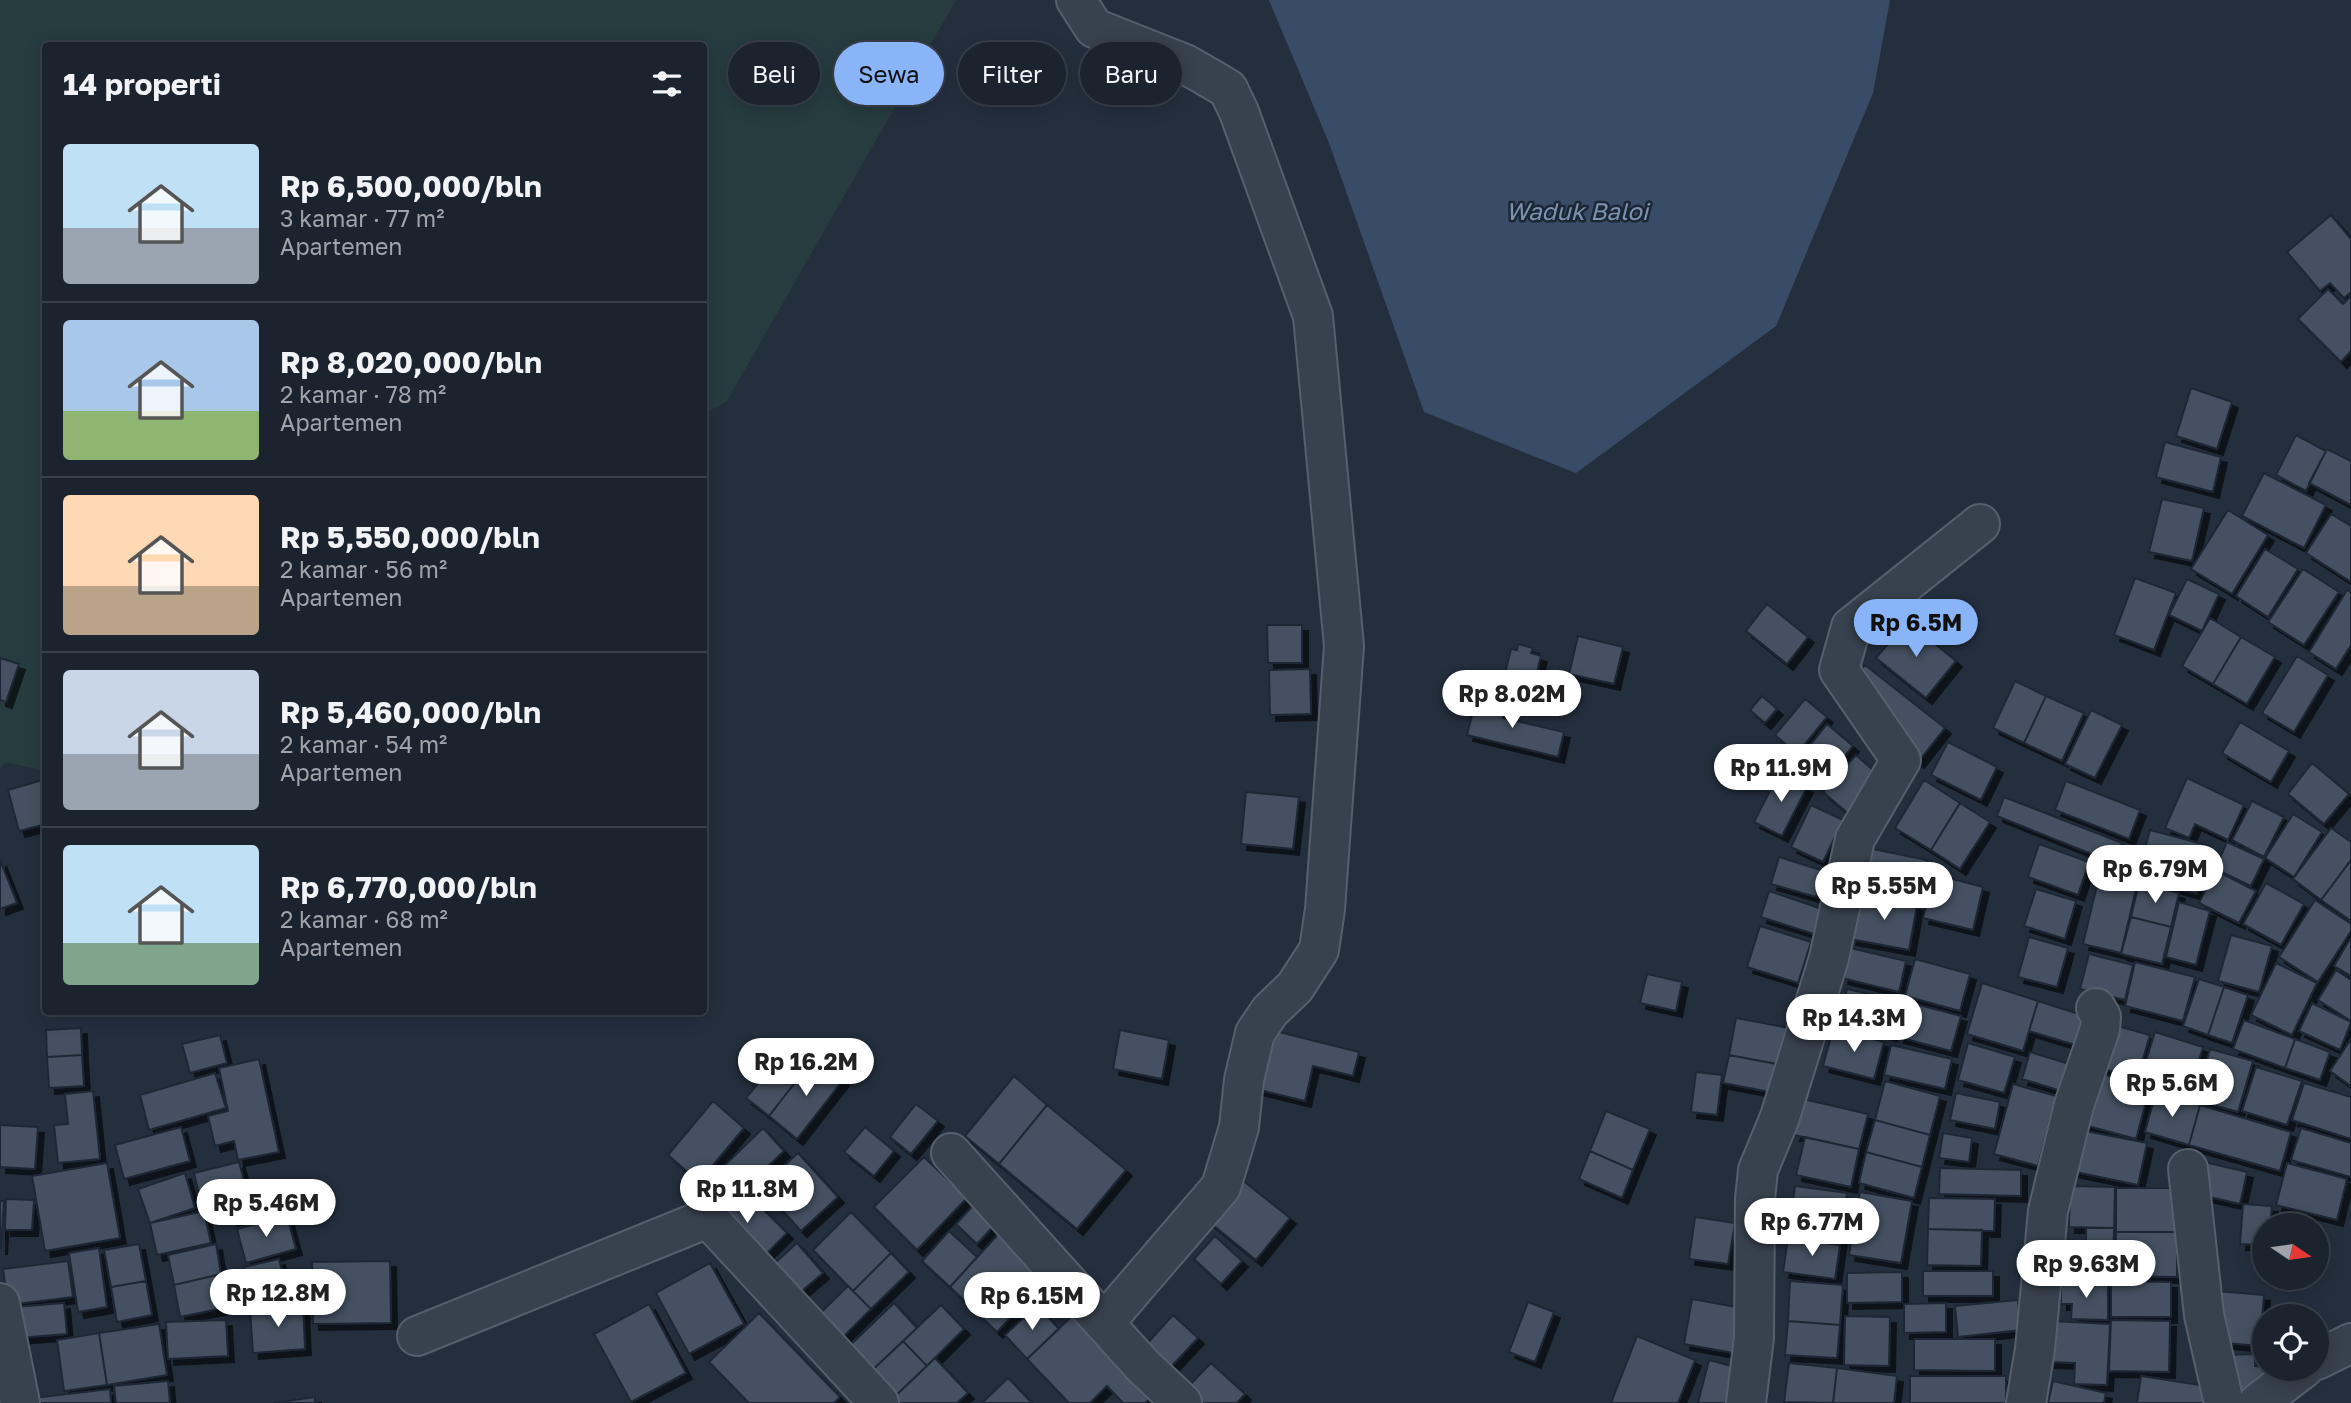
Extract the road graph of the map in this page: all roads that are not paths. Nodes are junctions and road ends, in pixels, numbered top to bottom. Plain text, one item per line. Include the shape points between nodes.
1 (1076, 0) edge
2 (1980, 524) dead end
3 (2096, 1008) dead end
4 (951, 1153) dead end
5 (2188, 1169) dead end
6 (0, 1303) edge
7 (1104, 1322) junction
8 (2351, 1328) edge
9 (417, 1336) dead end
10 (2351, 1343) edge
11 (2329, 1354) edge
12 (2287, 1381) edge
13 (1176, 1401) edge
14 (20, 1403) edge
15 (879, 1403) edge
16 (1746, 1403) edge
17 (2025, 1403) edge
18 (2224, 1403) edge
19 (2258, 1403) edge

1 - 7 street via 1094,28 1213,79 1228,89 1239,112 1313,316 1344,646 1319,950 1295,988 1255,1033 1239,1127 1221,1187
2 - 16 street via 1851,628 1839,670 1900,760 1855,839 1829,958 1780,1117 1758,1170 1754,1338
3 - 17 street via 2100,1028 2074,1105 2048,1210 2035,1349
4 - 7 street
5 - 18 street via 2204,1315
6 - 14 street
7 - 13 street
8 - 10 street
9 - 15 street via 708,1218
10 - 11 street
12 - 19 street

